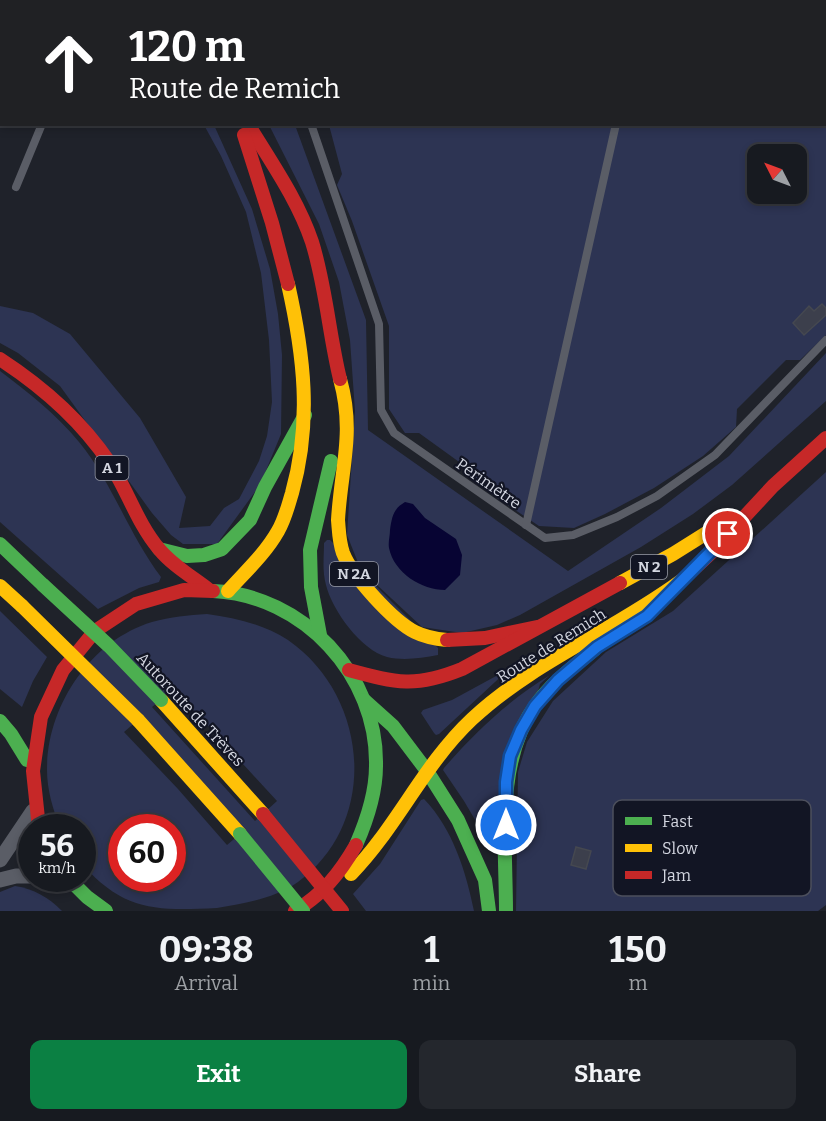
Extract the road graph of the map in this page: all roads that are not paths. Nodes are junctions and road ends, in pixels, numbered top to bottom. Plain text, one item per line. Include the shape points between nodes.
1 (41, 126) edge
2 (241, 126) edge
3 (249, 126) edge
4 (312, 126) edge
5 (616, 126) edge
6 (16, 187) dead end
7 (826, 340) edge
8 (0, 359) edge
9 (338, 370) junction
10 (305, 415) junction
11 (826, 438) edge
12 (758, 501) junction
13 (526, 525) junction
14 (0, 544) edge
15 (159, 549) junction
16 (681, 581) junction
17 (0, 586) edge
18 (208, 590) junction
19 (228, 591) junction
20 (537, 627) junction
21 (320, 635) junction
22 (349, 670) junction
23 (364, 700) junction
24 (0, 722) edge
25 (27, 760) junction
26 (427, 771) junction
27 (33, 811) junction
28 (34, 814) edge
29 (0, 860) edge
30 (18, 876) edge
31 (0, 880) edge
32 (79, 892) edge
33 (90, 904) edge
34 (300, 910) edge
35 (106, 911) edge
36 (342, 911) edge
37 (489, 911) edge
38 (506, 911) edge

1 - 6 lane
2 - 10 main road via 281,254 302,355
3 - 9 main road, N 2A via 287,188 310,238 325,287
4 - 13 lane, Périmètre via 379,324 381,410 394,433
5 - 13 lane
7 - 13 lane, Périmètre via 715,454 657,496 573,535 544,538
8 - 15 main road, A 1 via 52,394 89,433
9 - 20 main road, N 2A via 347,410 339,536 345,559 356,577 402,623 441,641
9 - 21 main road, N 2A via 329,477 308,567
10 - 15 main road via 250,520 222,549 187,556
10 - 19 main road via 302,461 275,537
11 - 12 main road, Route de Remich / N 2
12 - 16 main road, Route de Remich / N 2
12 - 20 main road, Route de Remich / N 2 via 673,554
14 - 36 main road, Autoroute de Trèves, bridge via 161,700 263,814
15 - 18 main road, A 1
16 - 26 main road, Route de Remich / N 2 via 636,612 522,678 469,722
16 - 38 main road, N 2 via 647,616 597,647 558,680 535,706 521,730 510,756 506,782
17 - 34 main road, bridge via 88,669 191,777
18 - 19 main road
18 - 25 main road via 177,591 148,598 93,627 53,672 39,700 30,729
19 - 21 main road via 277,606
20 - 22 main road, Route de Remich / N 2 via 462,669 429,681 394,682
21 - 22 main road
22 - 23 main road
23 - 26 main road via 393,726
23 - 34 main road via 373,728 376,757 369,814 343,867
24 - 25 main road
25 - 27 main road
26 - 34 main road, Route de Remich / N 2 via 363,863 335,889
26 - 37 main road via 468,839 484,880
27 - 28 main road
27 - 29 street
30 - 31 street
32 - 33 main road
33 - 35 main road

